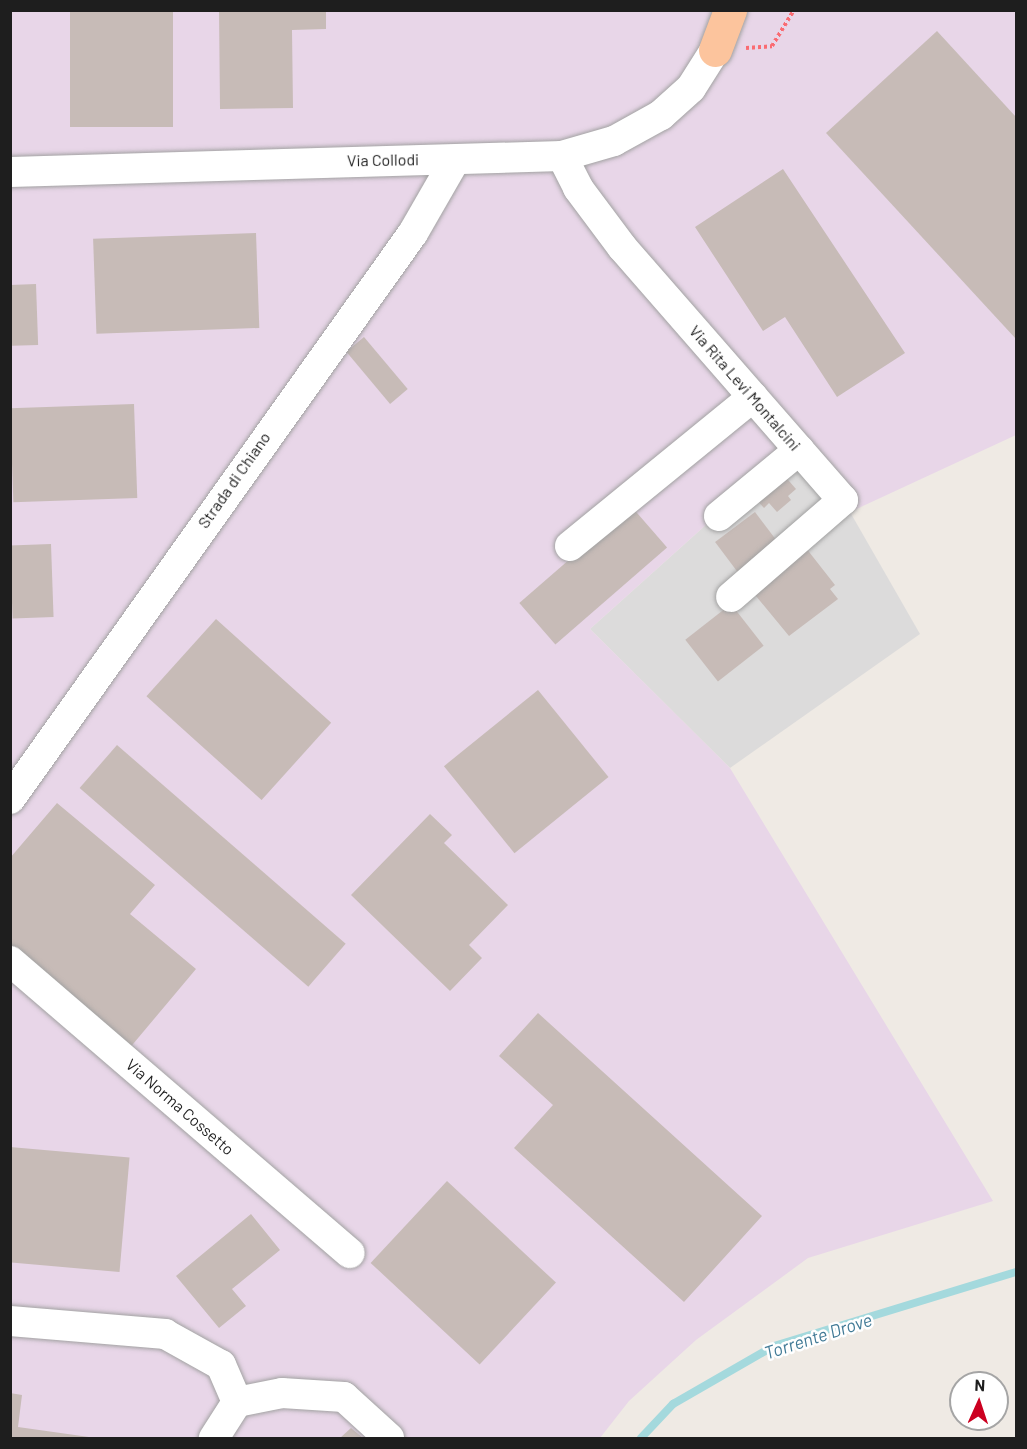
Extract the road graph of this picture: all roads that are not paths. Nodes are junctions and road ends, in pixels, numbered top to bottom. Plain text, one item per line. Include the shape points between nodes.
1 (730, 10) edge
2 (715, 50) joint
3 (562, 156) junction
4 (454, 160) junction
5 (10, 172) edge
6 (753, 397) junction
7 (799, 450) junction
8 (719, 516) dead end
9 (570, 546) dead end
10 (731, 597) dead end
11 (10, 799) edge
12 (10, 960) edge
13 (350, 1252) dead end
14 (10, 1321) edge
15 (237, 1402) junction
16 (214, 1438) edge
17 (389, 1438) edge

1 - 2 main road
2 - 3 street, Via Collodi via 691,88 661,116 614,141
3 - 4 street, Via Collodi
3 - 6 street, Via Rita Levi Montalcini via 578,188 622,247
4 - 5 street, Via Collodi
4 - 11 street, Strada di Chiano via 417,227
6 - 7 street, Via Rita Levi Montalcini
6 - 9 street
7 - 8 street
7 - 10 street, Via Rita Levi Montalcini via 843,500
12 - 13 street, Via Norma Cossetto
14 - 15 street via 165,1334 221,1365
15 - 16 street
15 - 17 street via 282,1393 344,1397

